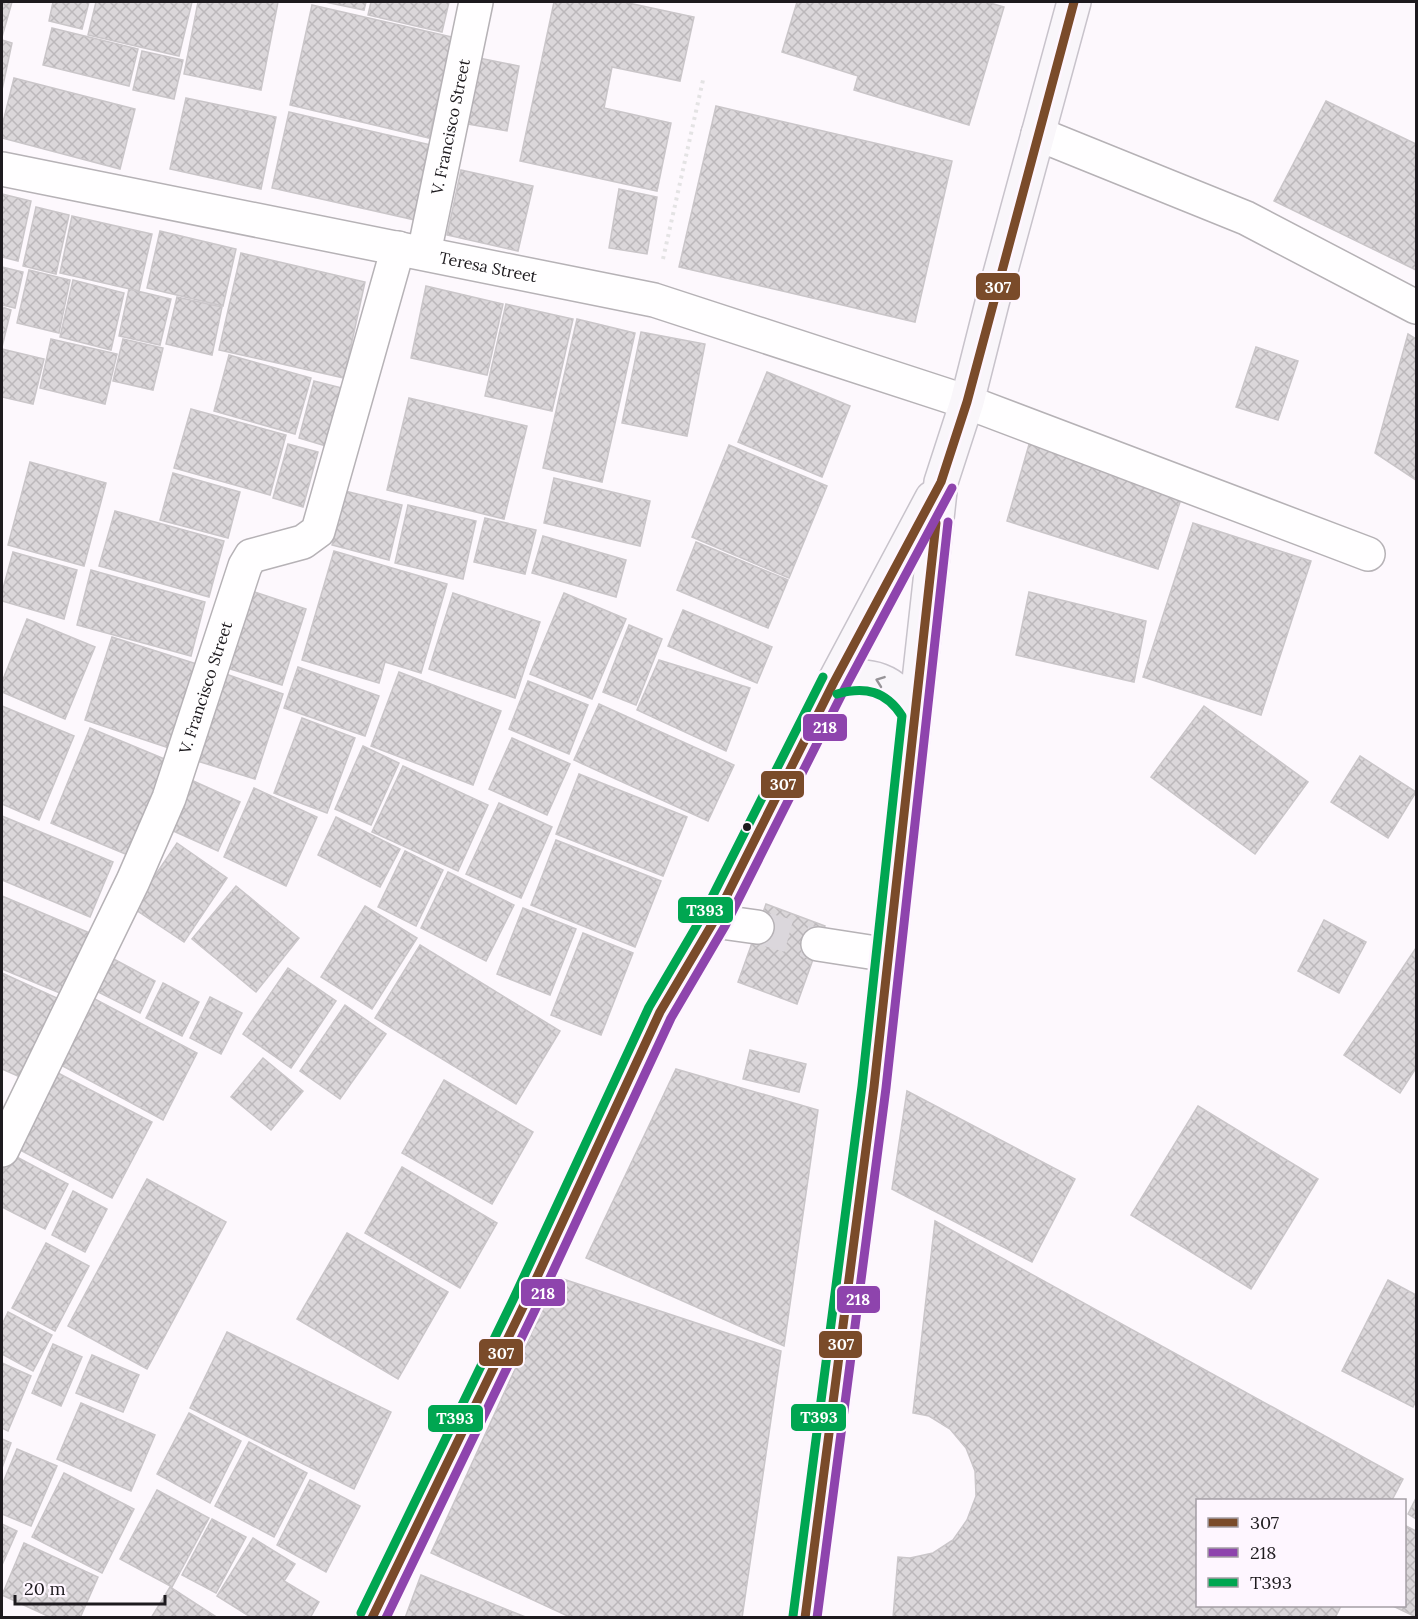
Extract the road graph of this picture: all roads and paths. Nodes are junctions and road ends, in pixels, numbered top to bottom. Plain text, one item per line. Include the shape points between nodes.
1 (476, 2) edge
2 (1074, 2) edge
3 (703, 80) dead end
4 (1038, 134) junction
5 (2, 169) edge
6 (411, 250) junction
7 (654, 300) junction
8 (1416, 307) edge
9 (967, 402) junction
10 (941, 482) junction
11 (1368, 554) dead end
12 (834, 682) junction
13 (914, 713) junction
14 (714, 921) junction
15 (757, 927) tunnel mouth
16 (818, 944) tunnel mouth
17 (889, 955) junction
18 (2, 1150) edge
19 (372, 1617) edge
20 (805, 1617) edge

1 - 6 street, V. Francisco Street
2 - 4 main road
3 - 7 path
4 - 8 street via 1246,218
4 - 9 main road
5 - 6 street, Teresa Street
6 - 7 street, Teresa Street
6 - 18 street, V. Francisco Street via 318,531 303,542 251,556 245,566 169,798 134,881
7 - 9 street, Teresa Street
9 - 10 main road
9 - 11 street, Teresa Street
10 - 12 main road
10 - 13 main road
13 -> 12 main road via 901,693 880,680 857,676
12 - 14 main road
13 - 17 main road
14 - 15 street
14 - 19 main road via 660,1012 524,1305
16 - 17 street
17 - 20 main road

